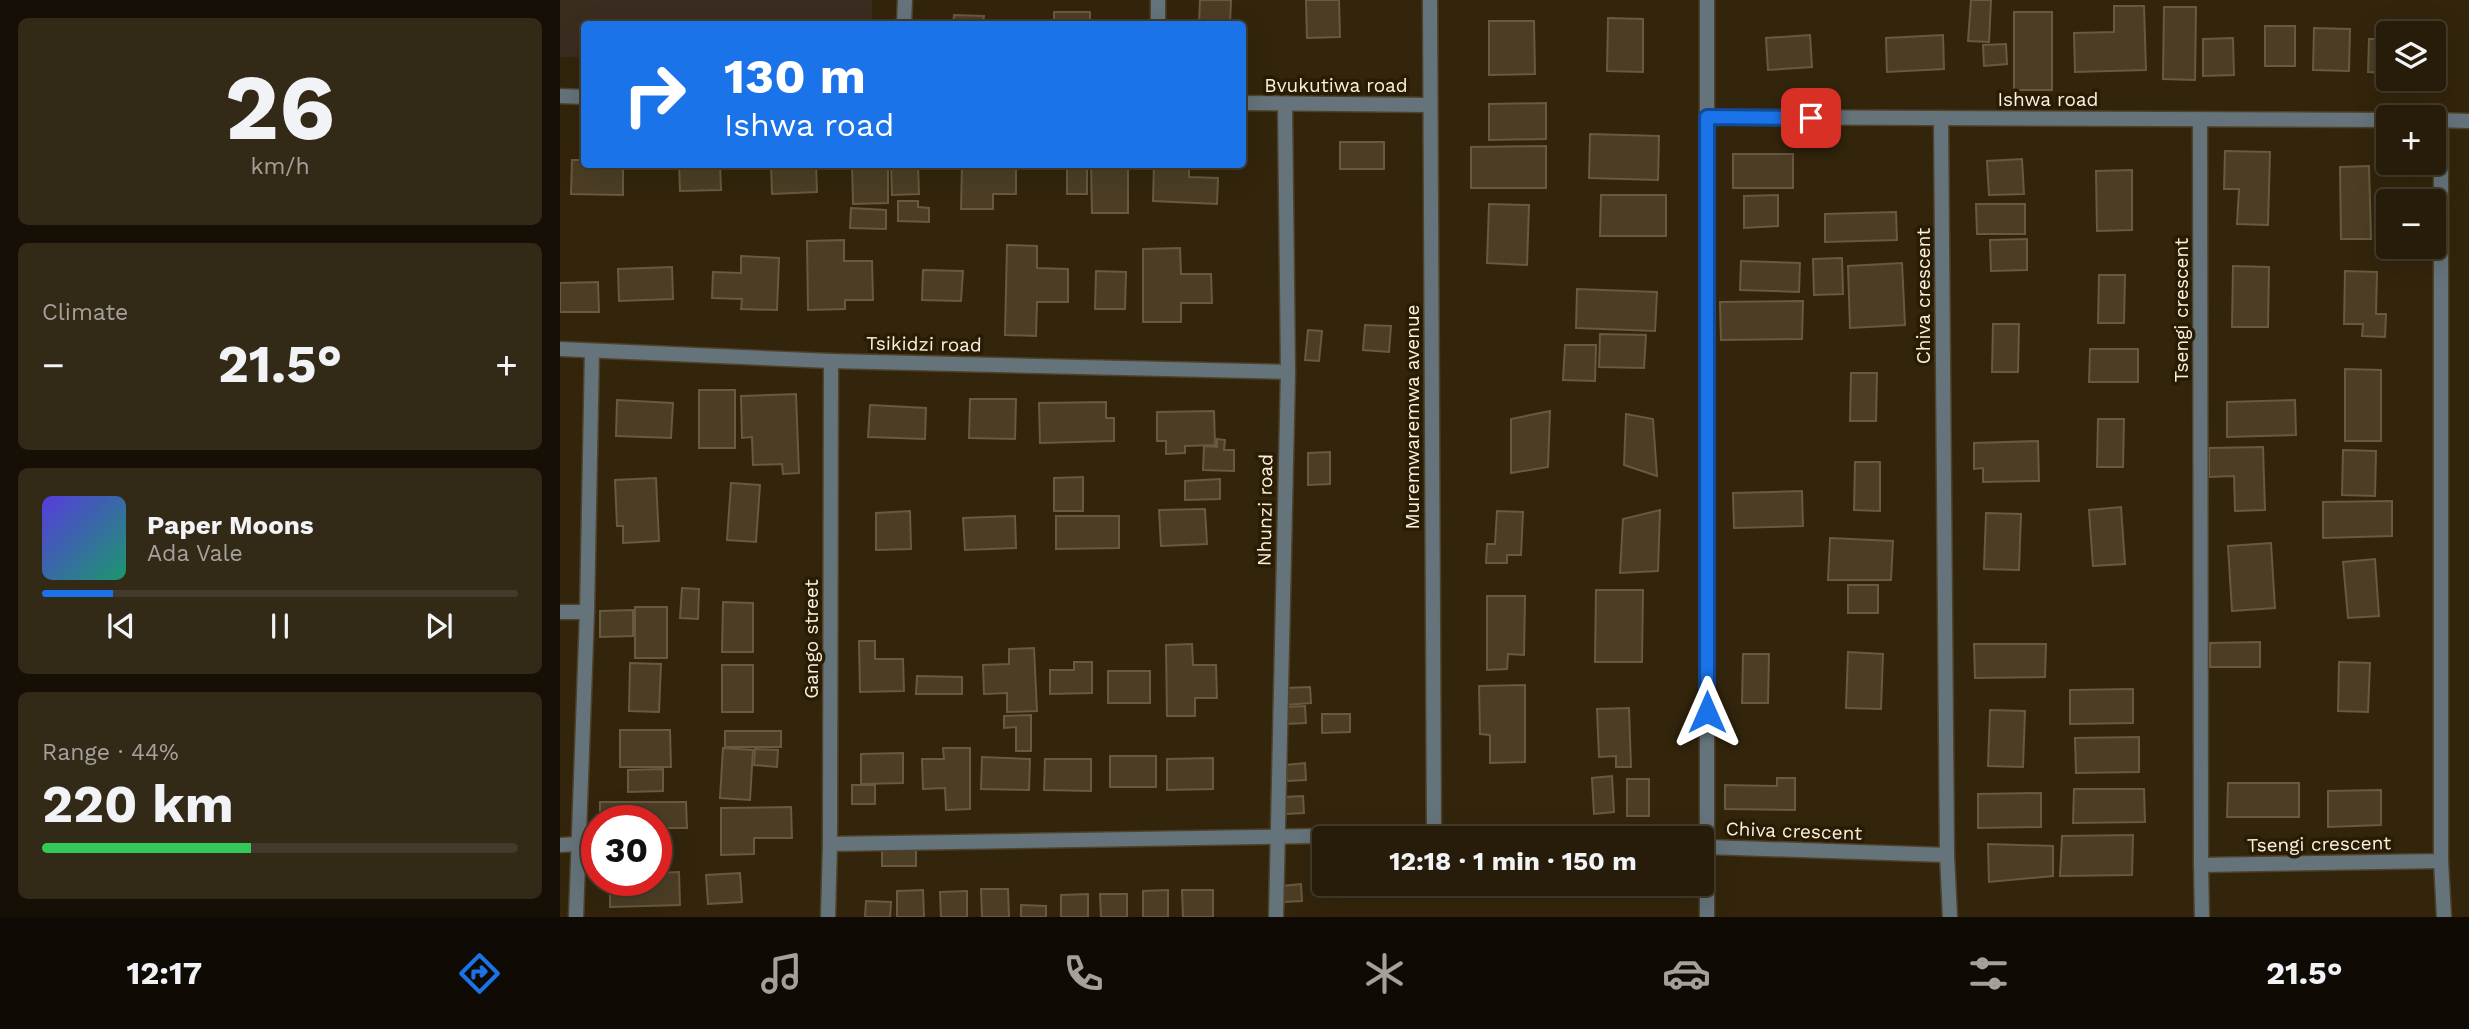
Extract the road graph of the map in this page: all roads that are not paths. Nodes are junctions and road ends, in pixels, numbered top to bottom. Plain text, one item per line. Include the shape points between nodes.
1 (905, 0) edge
2 (1158, 0) edge
3 (1430, 0) edge
4 (1707, 0) edge
5 (904, 21) edge
6 (1158, 21) edge
7 (560, 96) edge
8 (581, 97) edge
9 (1246, 103) edge
10 (1285, 104) junction
11 (1429, 105) junction
12 (1707, 117) junction
13 (1941, 118) junction
14 (2200, 119) junction
15 (2376, 120) edge
16 (2446, 120) edge
17 (2469, 121) edge
18 (2438, 175) edge
19 (560, 349) edge
20 (592, 351) junction
21 (831, 361) junction
22 (1288, 372) junction
23 (560, 612) edge
24 (587, 612) junction
25 (1707, 826) edge
26 (1277, 837) junction
27 (577, 844) junction
28 (830, 844) junction
29 (560, 845) edge
30 (1714, 847) edge
31 (1947, 855) junction
32 (2441, 861) junction
33 (2202, 865) junction
34 (1707, 896) edge
35 (576, 917) edge
36 (828, 917) edge
37 (1276, 917) edge
38 (1707, 917) edge
39 (1950, 917) edge
40 (2202, 917) edge
41 (2444, 917) edge

1 - 5 street
2 - 6 street
3 - 11 street, Muremwaremwa avenue
4 - 12 street, Chiva crescent
7 - 8 street
9 - 10 street, Bvukutiwa road
10 - 11 street, Bvukutiwa road
10 - 22 street, Nhunzi road
11 - 26 street, Muremwaremwa avenue via 1434,834
12 - 13 street, Ishwa road
12 - 25 street, Chiva crescent
13 - 14 street, Ishwa road
13 - 31 street, Chiva crescent
14 - 15 street, Ishwa road
14 - 33 street, Tsengi crescent
16 - 17 street
18 - 32 street
19 - 20 street, Tsikidzi road
20 - 21 street, Tsikidzi road
20 - 24 street
21 - 22 street, Tsikidzi road
21 - 28 street, Gango street
22 - 26 street, Nhunzi road
23 - 24 street
24 - 27 street
26 - 28 street
26 - 37 street, Nhunzi road
27 - 29 street
27 - 35 street
28 - 36 street, Gango street
30 - 31 street, Chiva crescent
31 - 39 street
32 - 33 street, Tsengi crescent
32 - 41 street
33 - 40 street
34 - 38 street

